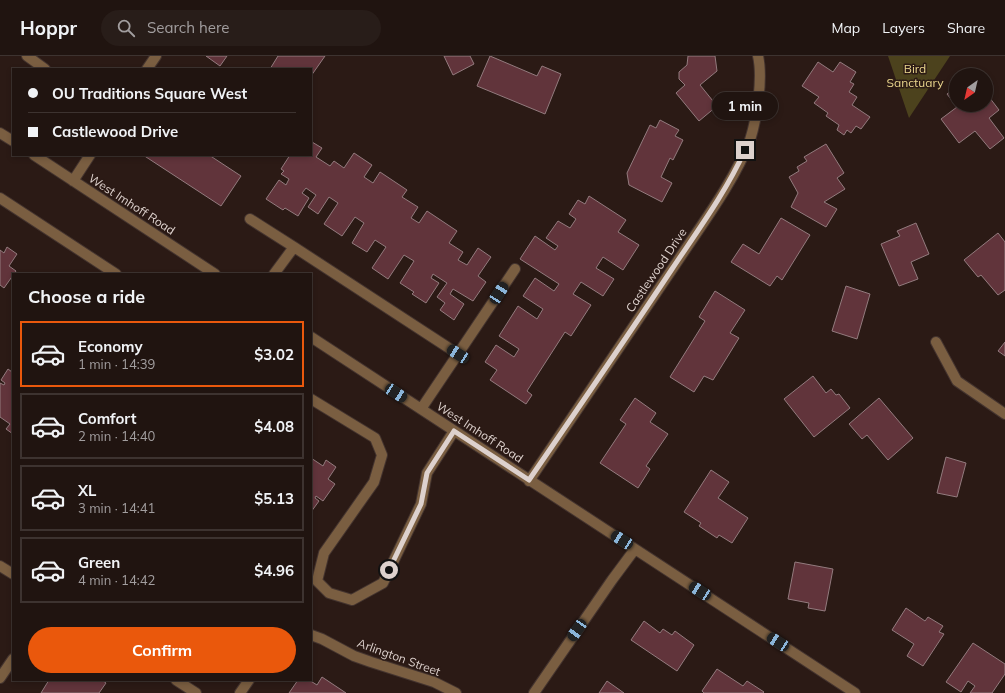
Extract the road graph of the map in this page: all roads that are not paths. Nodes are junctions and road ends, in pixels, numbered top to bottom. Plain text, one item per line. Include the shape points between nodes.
1 (27, 56) edge
2 (156, 56) edge
3 (758, 56) edge
4 (45, 68) edge
5 (148, 68) edge
6 (0, 133) edge
7 (12, 140) edge
8 (36, 156) edge
9 (89, 156) edge
10 (74, 181) junction
11 (0, 198) edge
12 (250, 219) dead end
13 (294, 247) junction
14 (515, 269) dead end
15 (114, 273) edge
16 (213, 273) edge
17 (275, 273) edge
18 (312, 338) edge
19 (936, 342) dead end
20 (458, 354) junction
21 (312, 400) edge
22 (421, 409) junction
23 (1005, 414) edge
24 (454, 431) junction
25 (529, 480) junction
26 (635, 549) junction
27 (0, 566) edge
28 (12, 573) edge
29 (312, 635) edge
30 (12, 660) edge
31 (0, 678) edge
32 (178, 681) edge
33 (248, 681) edge
34 (196, 693) edge
35 (240, 693) edge
36 (456, 693) edge
37 (534, 693) edge
38 (855, 693) edge

1 - 4 street
2 - 5 street
3 - 25 street, Castlewood Drive via 756,119 733,176
6 - 7 street
8 - 10 street, West Imhoff Road
9 - 10 street
10 - 16 street, West Imhoff Road
11 - 15 street
12 - 13 street
13 - 17 street
13 - 20 street
14 - 20 street
18 - 22 street, West Imhoff Road
19 - 23 street via 957,381
20 - 22 street
21 - 24 street via 375,438 382,455 374,482 324,553 317,581 329,593 352,600 383,583 421,504 427,473
22 - 24 street, West Imhoff Road
24 - 25 street, West Imhoff Road
25 - 26 street, West Imhoff Road
26 - 37 street
26 - 38 street, West Imhoff Road
27 - 28 street
29 - 36 street, Arlington Street via 360,658 434,682
30 - 31 street
32 - 34 street
33 - 35 street

